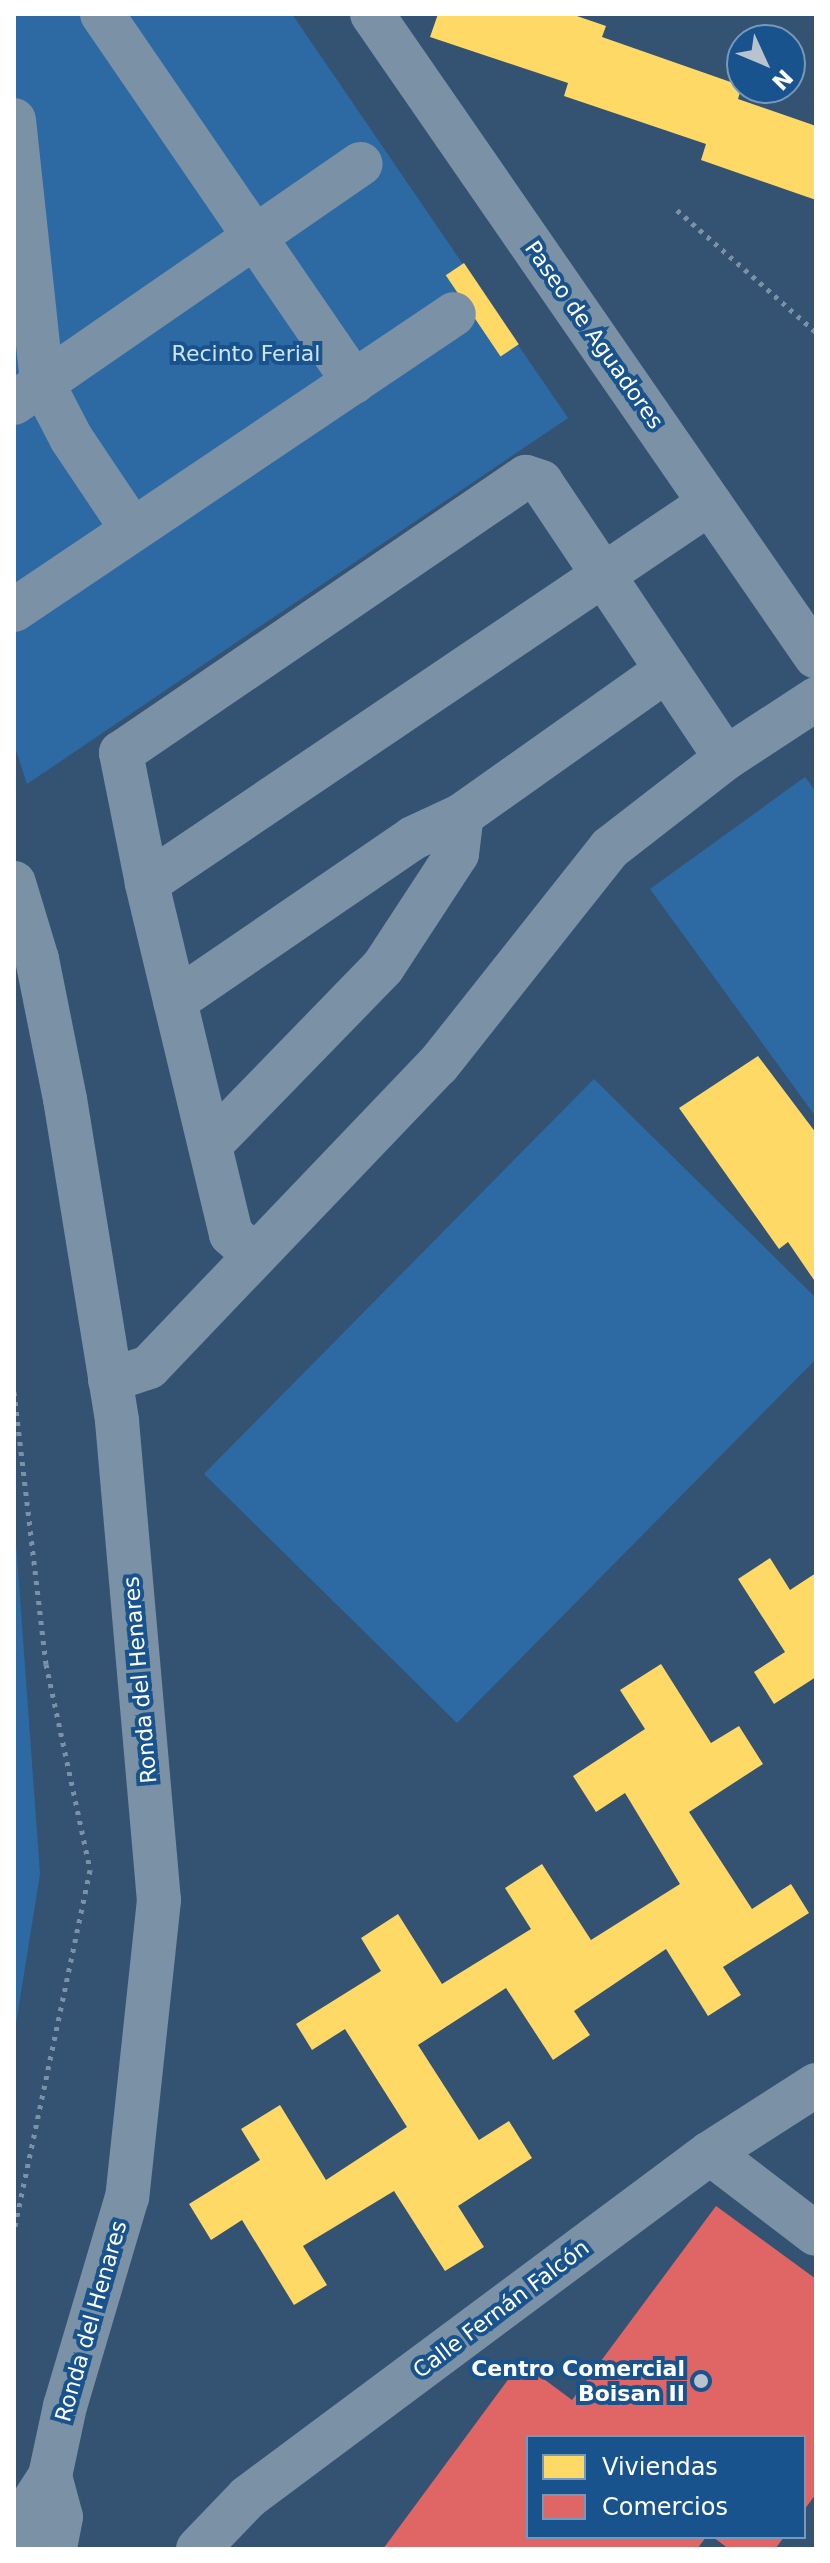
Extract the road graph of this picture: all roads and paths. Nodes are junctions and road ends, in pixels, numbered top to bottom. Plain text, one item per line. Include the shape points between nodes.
1 (102, 14) edge
2 (372, 14) edge
3 (14, 120) edge
4 (360, 164) dead end
5 (677, 210) dead end
6 (256, 234) junction
7 (454, 314) dead end
8 (816, 332) edge
9 (354, 382) junction
10 (28, 393) edge
11 (710, 503) junction
12 (132, 529) junction
13 (603, 576) junction
14 (14, 610) edge
15 (816, 657) edge
16 (667, 670) junction
17 (816, 699) edge
18 (726, 758) junction
19 (462, 815) junction
20 (14, 883) edge
21 (147, 883) junction
22 (175, 1001) junction
23 (210, 1145) junction
24 (254, 1255) junction
25 (110, 1380) junction
26 (14, 1392) edge
27 (816, 2085) edge
28 (710, 2153) junction
29 (14, 2230) edge
30 (816, 2234) edge
31 (50, 2476) junction
32 (219, 2542) edge
33 (18, 2549) edge
34 (55, 2549) edge

1 - 6 street
2 - 11 street, Paseo de Aguadores
3 - 10 street
4 - 6 street
5 - 8 path
6 - 9 street
6 - 10 street
7 - 9 street
9 - 12 street
10 - 12 street via 71,438
11 - 13 street
11 - 15 street, Paseo de Aguadores
12 - 14 street
13 - 16 street
13 - 21 street
13 - 21 street via 541,482 526,477 508,488 121,753
16 - 18 street
16 - 19 street
17 - 18 street
18 - 24 street via 588,871 477,1022
19 - 22 street via 413,838
19 - 23 street via 457,854 383,967
20 - 25 street, Ronda del Henares via 37,959 65,1099
21 - 22 street
22 - 23 street
23 - 24 street via 231,1234
24 - 25 street via 149,1367
25 - 31 street, Ronda del Henares via 159,1900 127,2197 65,2406
26 - 29 path via 46,1664 90,1870
27 - 28 street, Calle Fernán Falcón
28 - 30 street
28 - 32 street, Calle Fernán Falcón via 248,2497
31 - 33 street, Ronda del Henares via 28,2510
31 - 34 street, Ronda del Henares via 61,2517

